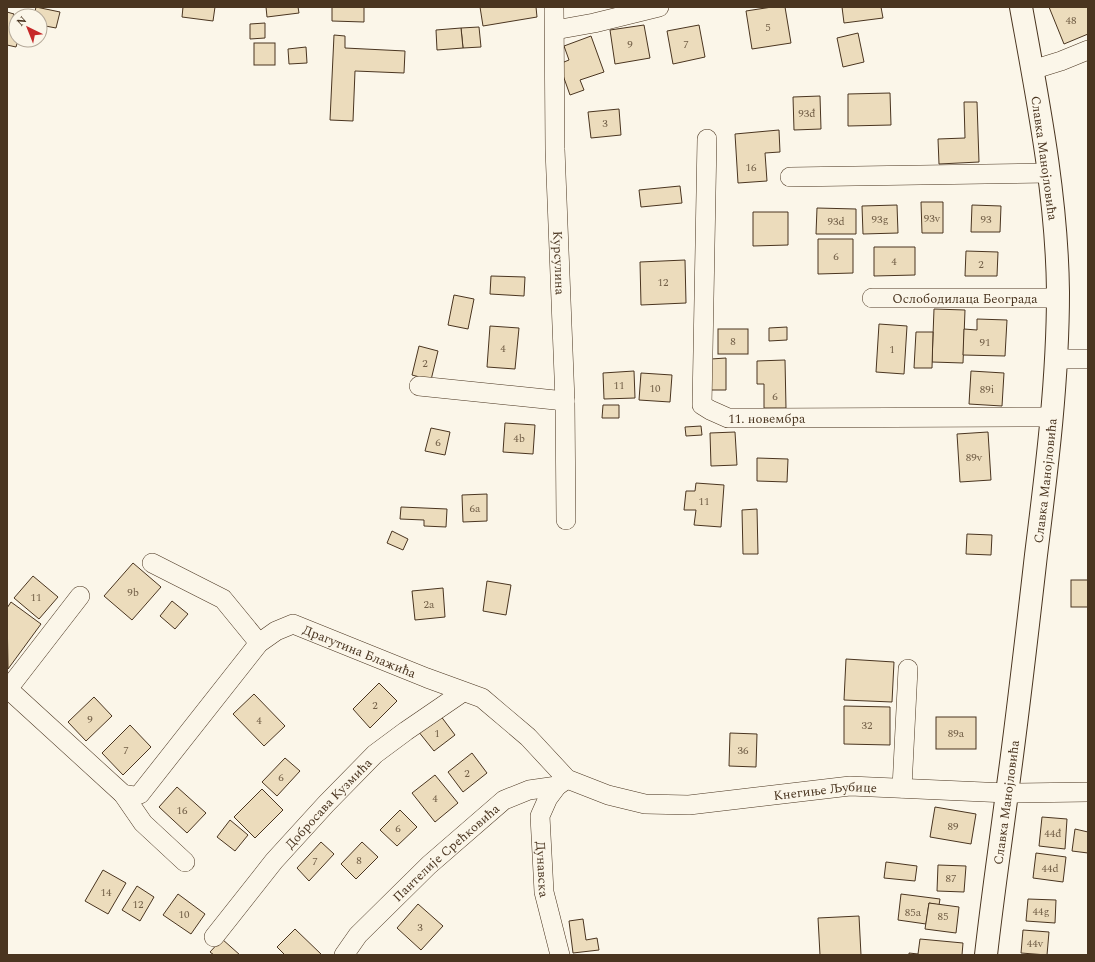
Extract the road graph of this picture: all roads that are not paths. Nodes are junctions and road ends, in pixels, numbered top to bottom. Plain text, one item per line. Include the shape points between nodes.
1 (554, 7) edge
2 (659, 7) edge
3 (1020, 7) edge
4 (555, 30) junction
5 (1088, 50) edge
6 (1032, 70) junction
7 (707, 139) dead end
8 (1049, 173) junction
9 (790, 177) dead end
10 (872, 298) dead end
11 (1058, 298) junction
12 (1057, 359) junction
13 (1088, 359) edge
14 (420, 386) dead end
15 (565, 401) junction
16 (1052, 417) junction
17 (566, 520) dead end
18 (152, 563) dead end
19 (80, 596) dead end
20 (259, 643) junction
21 (908, 669) dead end
22 (8, 688) edge
23 (463, 692) junction
24 (562, 782) junction
25 (902, 788) junction
26 (1088, 792) edge
27 (1007, 793) junction
28 (123, 794) junction
29 (185, 862) dead end
30 (214, 937) dead end
31 (344, 955) edge
32 (560, 955) edge
33 (986, 955) edge

1 - 4 street, Курсулина
2 - 4 street
3 - 6 main road, Славка Манојловића
4 - 15 street, Курсулина via 555,149
5 - 6 street
6 - 8 main road, Славка Манојловића
7 - 16 street, 11. новембра via 702,405 728,418
8 - 9 street
8 - 11 main road, Славка Манојловића
10 - 11 street, Ослободилаца Београда
11 - 12 main road, Славка Манојловића
12 - 13 street
12 - 16 main road, Славка Манојловића
14 - 15 street
15 - 17 street, Курсулина
16 - 27 main road, Славка Манојловића
18 - 20 street via 223,599
19 - 22 street
20 - 23 street, Драгутина Блажића via 293,624
20 - 28 street, Драгутина Блажића via 140,794
21 - 25 street
22 - 28 street
23 - 24 street, Драгутина Блажића via 482,698 528,738
23 - 30 street, Добросава Кузмића via 375,754 274,861
24 - 25 street, Кнегиње Љубице via 645,804 689,805 850,786
24 - 31 street, Пантелије Срећковића via 529,790 504,800 429,865 358,935
24 - 32 street, Дунавска via 548,798 540,816 544,892
25 - 27 street, Кнегиње Љубице
26 - 27 street, Кнегиње Љубице
27 - 33 main road, Славка Манојловића
28 - 29 street via 143,823

